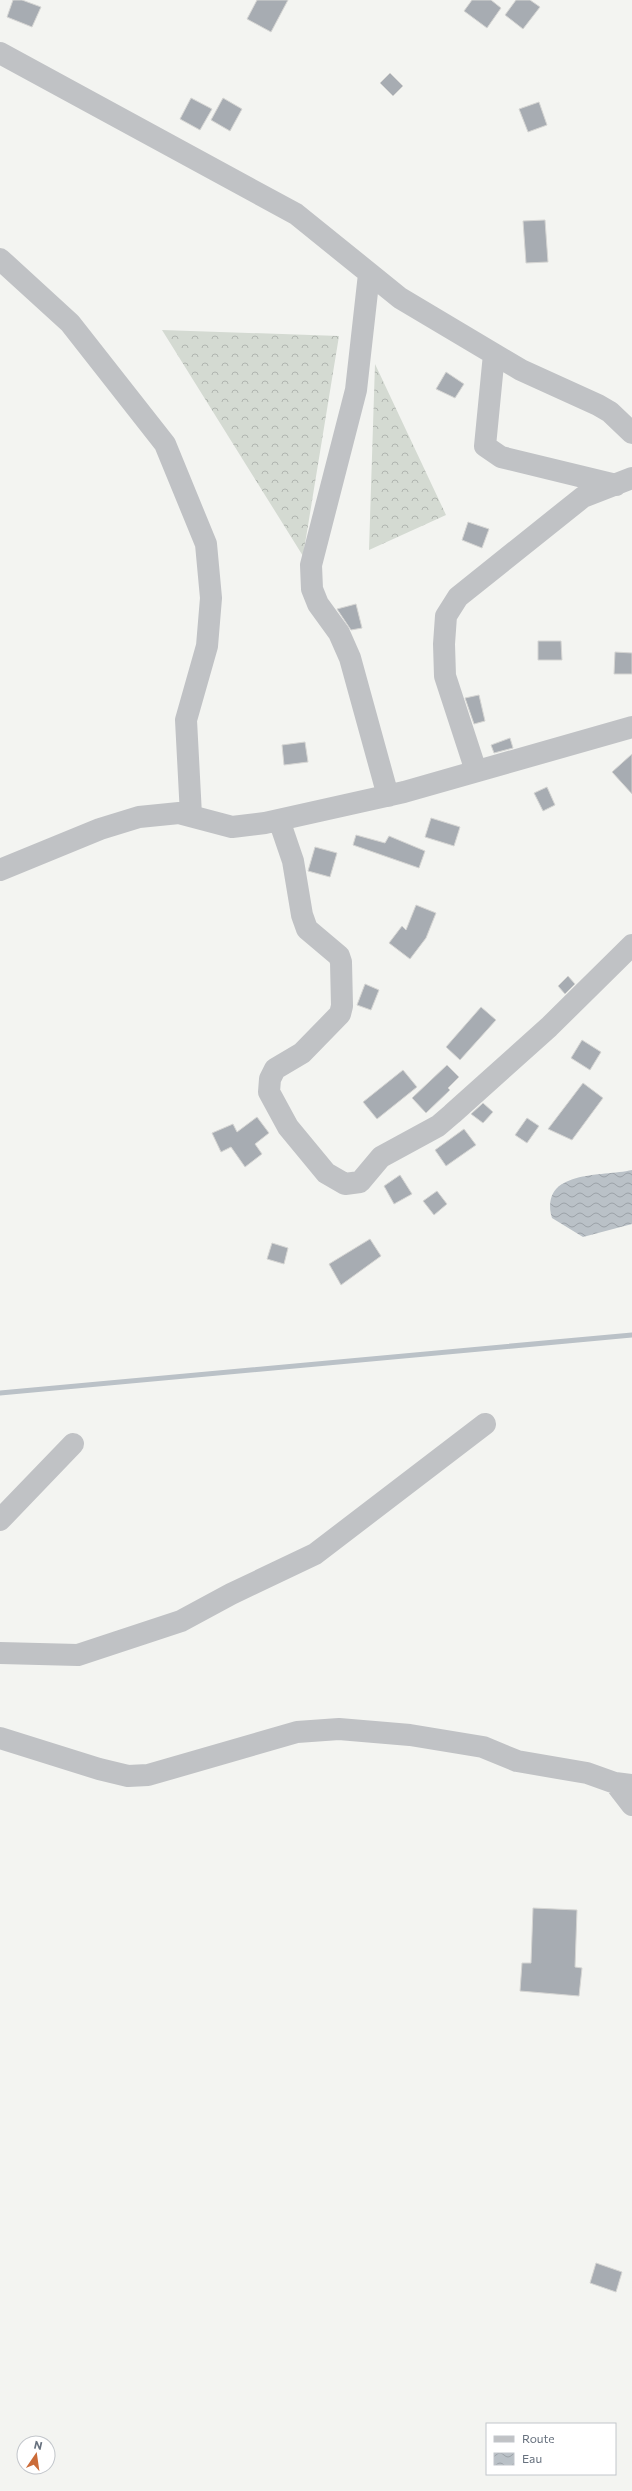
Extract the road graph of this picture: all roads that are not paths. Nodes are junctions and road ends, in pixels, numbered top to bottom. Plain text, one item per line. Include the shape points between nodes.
1 (0, 53) edge
2 (0, 260) edge
3 (369, 274) junction
4 (494, 354) junction
5 (632, 433) edge
6 (624, 482) edge
7 (632, 727) edge
8 (476, 771) junction
9 (388, 796) junction
10 (191, 815) junction
11 (279, 820) junction
12 (0, 870) edge
13 (632, 945) edge
14 (485, 1424) dead end
15 (73, 1444) dead end
16 (0, 1520) edge
17 (0, 1653) edge
18 (0, 1738) edge
19 (624, 1784) edge
20 (632, 1805) edge

1 - 3 street via 296,214
2 - 10 street via 70,324 165,444 206,544 211,598 207,646 186,720 185,738
3 - 4 street via 400,298
3 - 9 street via 356,390 311,565 312,589 318,604 339,633 350,658
4 - 5 street via 521,370 598,405 610,412
4 - 6 street via 485,446 501,457
6 - 8 street via 583,497 458,597 446,616 445,676
7 - 8 street
8 - 9 street
9 - 11 street
10 - 11 street via 232,827
10 - 12 street via 139,817 100,829
11 - 13 street via 293,861 302,915 307,929 339,956 342,1006 340,1014 302,1053 274,1069 269,1092 288,1127 326,1173 345,1184 360,1182 382,1157 438,1126 549,1027
14 - 17 street via 315,1554 231,1594 182,1621 78,1655
15 - 16 street
18 - 19 street via 128,1776 148,1775 297,1732 339,1729 410,1735 483,1747 517,1761 587,1773
19 - 20 street

